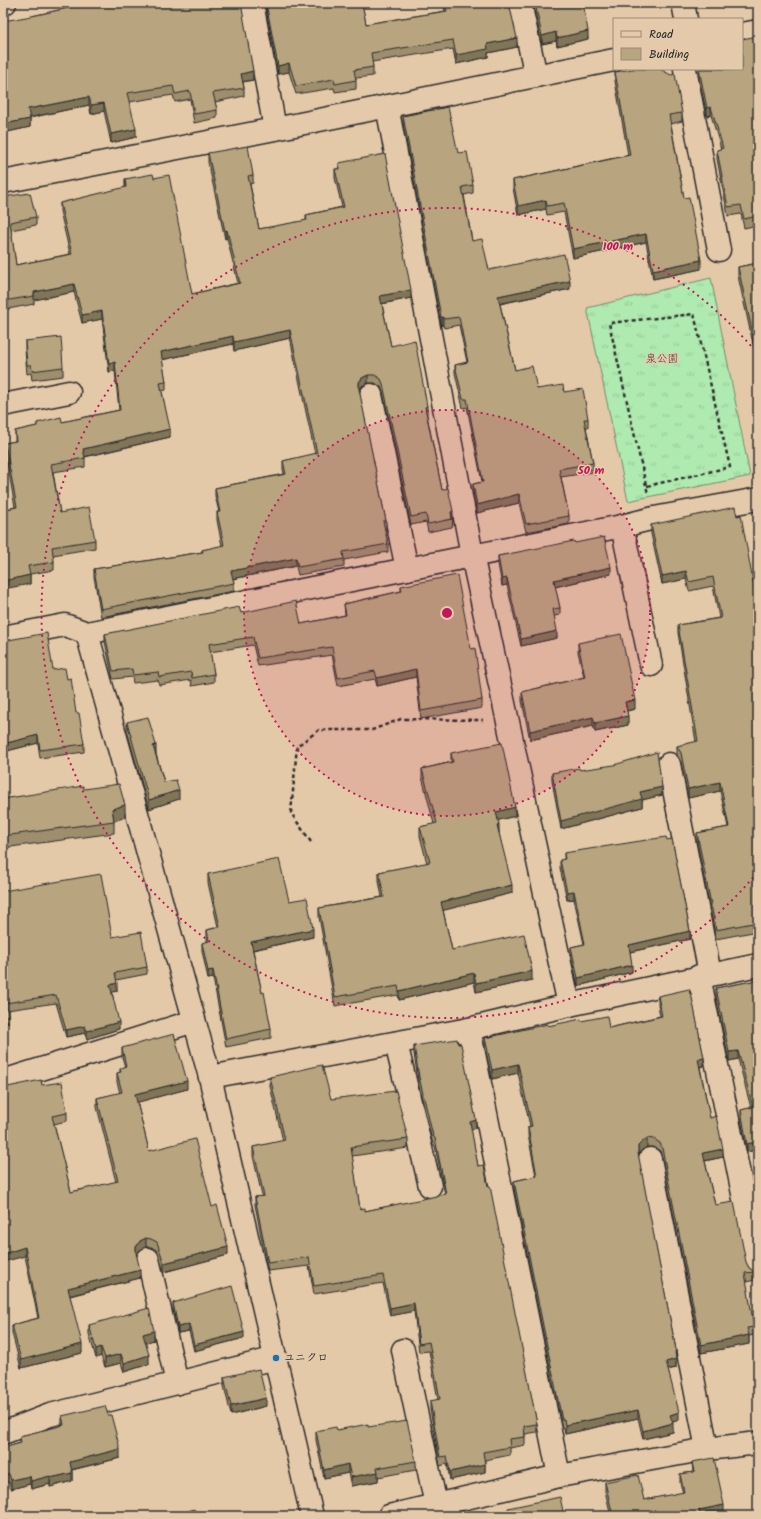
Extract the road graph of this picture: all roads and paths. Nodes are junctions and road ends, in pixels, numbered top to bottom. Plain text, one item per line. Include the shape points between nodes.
1 (252, 3) edge
2 (520, 3) edge
3 (683, 3) edge
4 (686, 18) edge
5 (758, 31) edge
6 (743, 34) edge
7 (613, 60) edge
8 (685, 70) edge
9 (536, 76) junction
10 (387, 106) junction
11 (275, 129) junction
12 (3, 182) edge
13 (719, 250) dead end
14 (69, 392) dead end
15 (371, 396) dead end
16 (3, 405) edge
17 (647, 486) junction
18 (758, 499) edge
19 (654, 518) junction
20 (622, 526) junction
21 (472, 555) junction
22 (407, 569) junction
23 (87, 633) junction
24 (3, 637) edge
25 (651, 665) dead end
26 (507, 720) junction
27 (669, 764) dead end
28 (311, 842) dead end
29 (758, 965) edge
30 (704, 975) junction
31 (569, 1005) junction
32 (194, 1021) junction
33 (469, 1030) junction
34 (396, 1043) junction
35 (210, 1077) junction
36 (3, 1081) edge
37 (650, 1159) dead end
38 (430, 1186) dead end
39 (148, 1259) dead end
40 (758, 1268) edge
41 (403, 1350) dead end
42 (276, 1358) junction
43 (177, 1383) junction
44 (3, 1433) edge
45 (758, 1442) edge
46 (707, 1449) junction
47 (559, 1476) junction
48 (436, 1505) junction
49 (312, 1516) edge
50 (389, 1516) edge

1 - 11 street
2 - 9 street
3 - 4 street
5 - 6 street
7 - 9 street
8 - 13 street
9 - 10 street
10 - 11 street
10 - 21 street
11 - 12 street
14 - 16 street
15 - 22 street
17 - 17 path via 609,323 694,314 730,467
17 - 19 path
18 - 19 street
19 - 20 street
20 - 21 street
20 - 25 street
21 - 22 street
21 - 26 street
22 - 23 street
23 - 24 street via 65,625
23 - 32 street
26 - 28 path via 401,719 372,730 319,730 297,746 291,813
26 - 31 street
27 - 30 street
29 - 30 street
30 - 31 street
30 - 40 street
31 - 33 street
32 - 35 street
32 - 36 street
33 - 34 street
33 - 47 street
34 - 35 street
34 - 38 street
35 - 42 street
37 - 46 street
39 - 43 street
41 - 48 street
42 - 43 street
42 - 49 street
43 - 44 street via 50,1415
45 - 46 street
46 - 47 street
47 - 48 street
48 - 50 street

